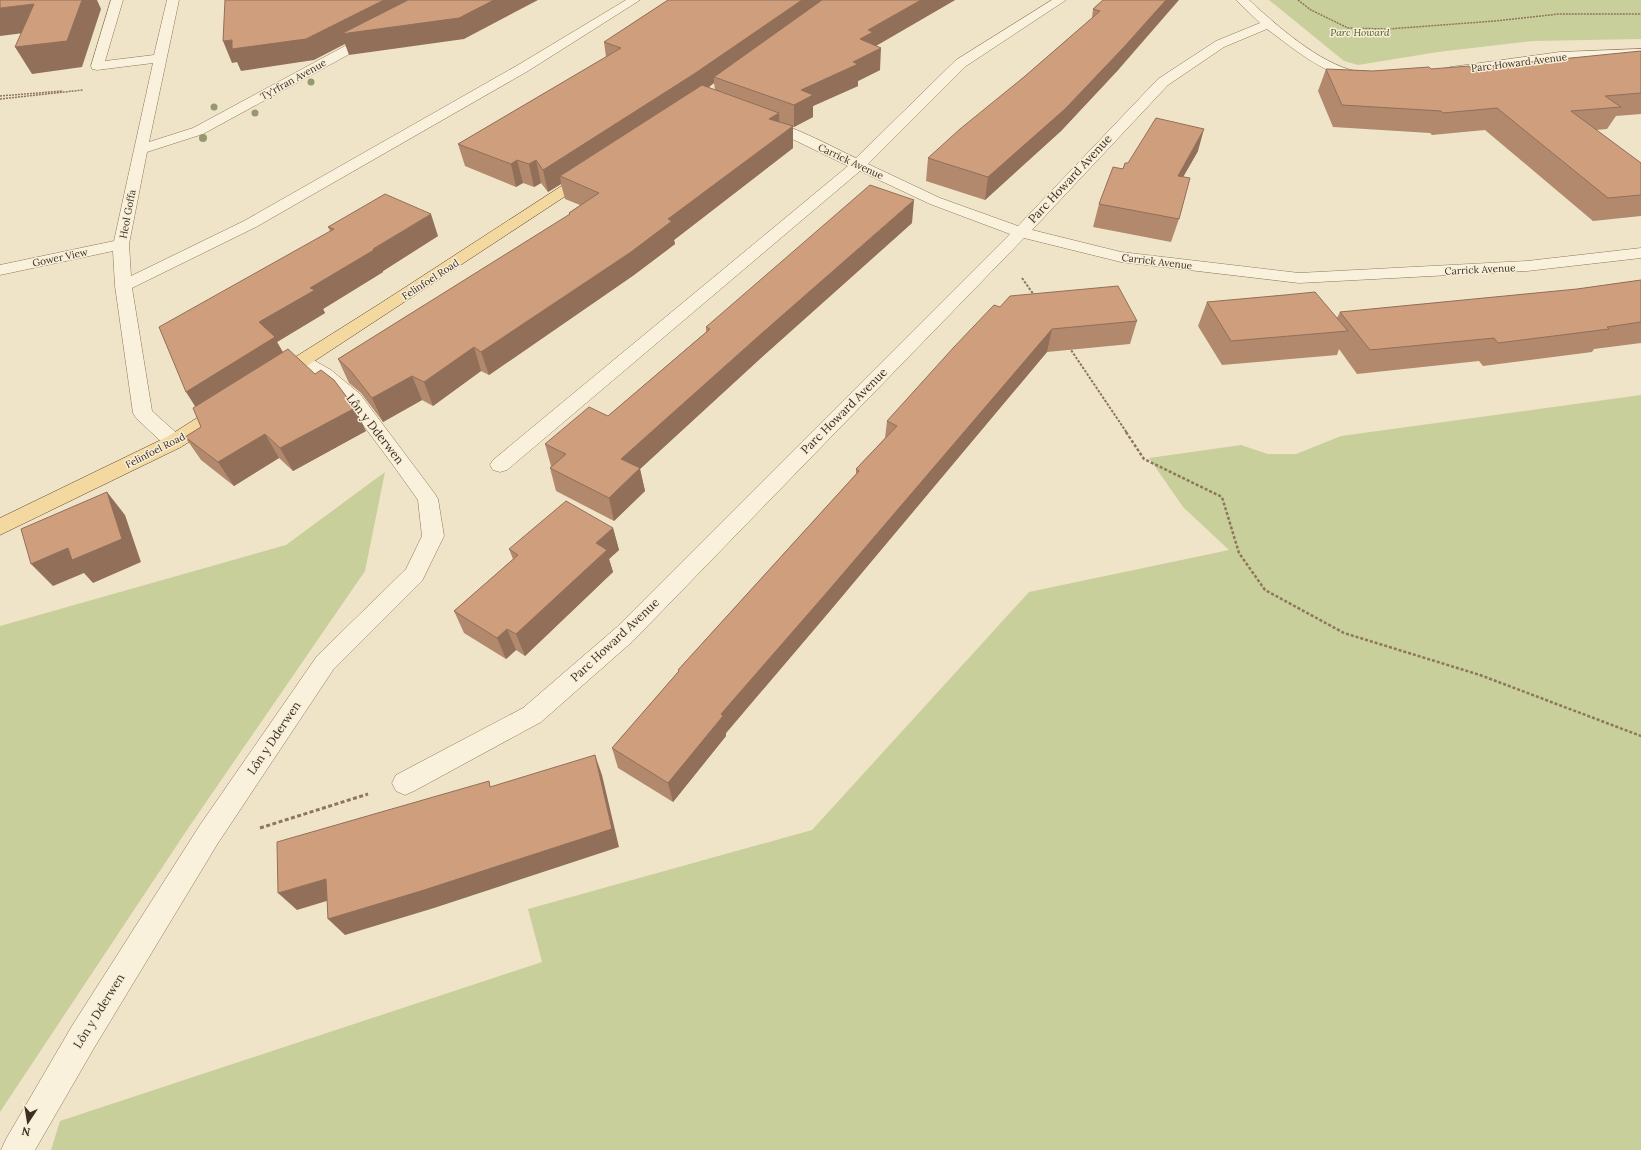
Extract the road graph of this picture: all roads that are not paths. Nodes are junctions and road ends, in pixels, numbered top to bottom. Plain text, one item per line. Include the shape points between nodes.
1 (117, 0) edge
2 (173, 0) edge
3 (634, 0) edge
4 (1060, 0) edge
5 (1242, 0) edge
6 (1268, 24) junction
7 (386, 29) edge
8 (1641, 53) edge
9 (160, 58) junction
10 (1442, 72) edge
11 (1383, 75) edge
12 (753, 119) edge
13 (140, 149) junction
14 (603, 165) edge
15 (858, 165) junction
16 (1021, 232) junction
17 (121, 244) junction
18 (1641, 253) edge
19 (0, 270) edge
20 (123, 286) junction
21 (302, 361) junction
22 (262, 387) edge
23 (242, 400) edge
24 (174, 442) junction
25 (500, 464) dead end
26 (0, 527) edge
27 (405, 783) road end
28 (17, 1150) edge

1 - 9 street via 96,66
2 - 9 street, Heol Goffa
3 - 20 street via 524,68 250,224
4 - 15 street via 961,63
5 - 6 street
6 - 11 street via 1317,60 1354,75
6 - 16 street, Parc Howard Avenue via 1220,44 1163,82
7 - 13 street, Ty'rfran Avenue via 198,131
8 - 10 street, Parc Howard Avenue via 1560,56
9 - 13 street, Heol Goffa
12 - 15 street, Carrick Avenue via 789,132
13 - 17 street, Heol Goffa
14 - 21 main road, Felinfoel Road
15 - 16 street, Carrick Avenue via 935,201
15 - 25 street
16 - 18 street, Carrick Avenue via 1121,258 1299,278 1527,266
16 - 27 street, Parc Howard Avenue via 625,634 532,715
17 - 19 street, Gower View
17 - 20 street, Heol Goffa
20 - 24 street, Heol Goffa via 143,413
21 - 22 main road, Felinfoel Road
21 - 28 street, Lôn y Dderwen via 324,374 353,398 400,460 428,498 433,536 414,575 325,663 209,834 83,1037
23 - 24 main road, Felinfoel Road
24 - 26 main road, Felinfoel Road

